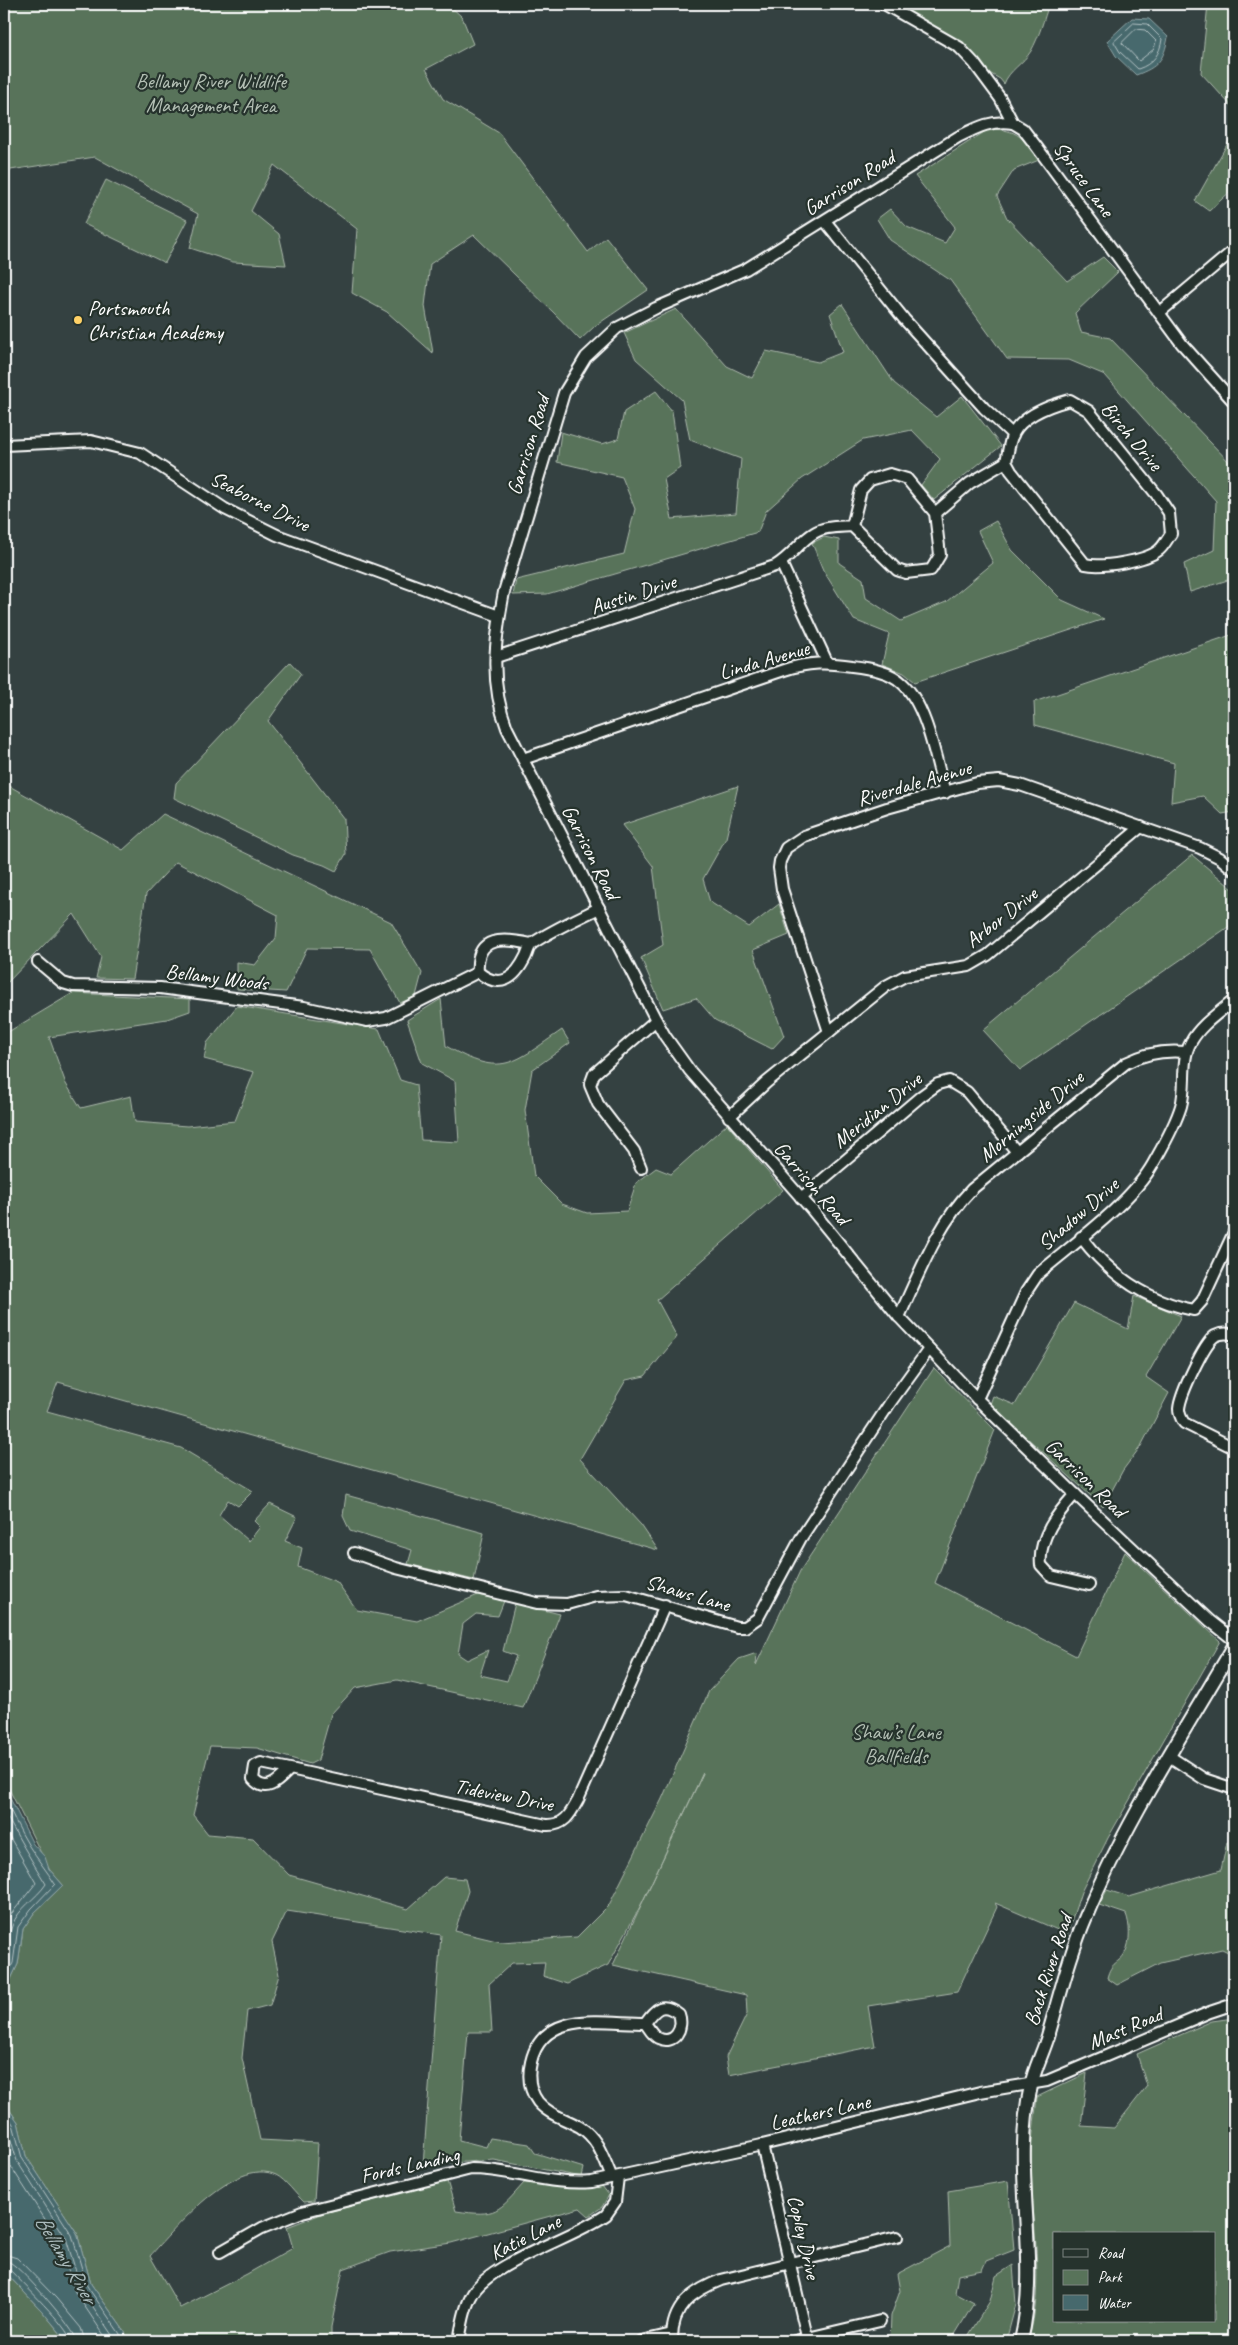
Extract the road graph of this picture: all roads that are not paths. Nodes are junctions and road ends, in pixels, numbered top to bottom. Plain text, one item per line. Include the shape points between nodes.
1 (884, 4) edge
2 (1013, 123) junction
3 (825, 221) junction
4 (1234, 250) edge
5 (1159, 313) junction
6 (1234, 402) edge
7 (1013, 434) junction
8 (4, 445) edge
9 (1006, 462) junction
10 (935, 513) junction
11 (852, 526) junction
12 (781, 563) junction
13 (499, 616) junction
14 (496, 657) junction
15 (827, 662) junction
16 (523, 759) junction
17 (945, 793) junction
18 (1141, 827) junction
19 (1234, 870) edge
20 (599, 908) junction
21 (531, 944) junction
22 (38, 962) dead end
23 (478, 972) junction
24 (1234, 1000) edge
25 (656, 1020) junction
26 (829, 1032) junction
27 (1186, 1052) junction
28 (729, 1117) junction
29 (1017, 1152) junction
30 (641, 1168) dead end
31 (801, 1198) junction
32 (1234, 1232) edge
33 (1081, 1237) junction
34 (899, 1317) junction
35 (1234, 1335) edge
36 (929, 1349) junction
37 (977, 1398) junction
38 (1234, 1448) edge
39 (1075, 1494) junction
40 (354, 1554) dead end
41 (1089, 1585) dead end
42 (665, 1606) junction
43 (1234, 1640) edge
44 (1234, 1646) edge
45 (1169, 1756) junction
46 (290, 1769) dead end
47 (1234, 1789) edge
48 (1234, 2004) edge
49 (645, 2022) dead end
50 (1031, 2085) junction
51 (762, 2145) junction
52 (615, 2177) junction
53 (897, 2237) dead end
54 (220, 2252) dead end
55 (791, 2262) junction
56 (880, 2321) dead end
57 (672, 2338) edge
58 (808, 2340) edge
59 (459, 2341) edge
60 (642, 2341) edge
61 (795, 2341) edge
62 (1021, 2341) edge

1 - 2 street, Spruce Lane via 959,47 1000,98
2 - 3 street, Garrison Road via 997,121 977,127
2 - 5 street, Spruce Lane via 1023,129
3 - 7 street via 904,319 984,408
3 - 13 street, Garrison Road via 746,270 656,308 618,328 586,357 564,393 510,569
4 - 5 street
5 - 6 street, Spruce Lane
7 - 9 street
7 - 9 street, Birch Drive via 1022,423 1050,406 1070,400 1088,411 1157,495 1169,514 1171,534 1158,551 1138,558 1096,567 1085,564
8 - 13 street, Seaborne Drive via 91,441 140,453 225,509 277,535
9 - 10 street via 970,483
10 - 11 street via 907,479 890,474 870,480 861,490
10 - 11 street via 940,555 930,570 918,573 897,570
11 - 12 street via 813,533
12 - 14 street, Austin Drive via 748,577
12 - 15 street
13 - 14 street, Garrison Road
14 - 16 street, Garrison Road via 497,701
15 - 16 street, Linda Avenue via 805,663
15 - 17 street, Linda Avenue via 872,668 902,682 915,699
16 - 20 street, Garrison Road
17 - 18 street, Riverdale Avenue via 977,783 999,781 1027,787
17 - 26 street, Riverdale Avenue via 887,808 804,836 786,848 780,860 778,868 782,889
18 - 19 street, Riverdale Avenue via 1200,848
18 - 26 street, Arbor Drive via 988,955 969,966 905,976 886,986
20 - 21 street
20 - 25 street, Garrison Road
21 - 23 street via 510,940 490,942 480,955
21 - 23 street via 519,969 510,979 501,982
22 - 23 street, Bellamy Woods via 63,983 72,986 160,988 288,1004 367,1021 396,1014
24 - 27 street via 1196,1034
25 - 28 street, Garrison Road via 677,1054
25 - 30 street via 594,1074 590,1085 598,1104 634,1151
26 - 28 street, Arbor Drive
27 - 29 street, Morningside Drive via 1146,1055 1126,1064
27 - 33 street, Shadow Drive via 1185,1085 1180,1106 1152,1165 1141,1183
28 - 31 street, Garrison Road
29 - 31 street, Meridian Drive via 967,1092 949,1081 938,1084 920,1097
29 - 34 street, Morningside Drive via 957,1204 934,1241
31 - 34 street, Garrison Road
32 - 33 street via 1202,1302 1194,1310 1173,1306 1134,1287 1099,1260
33 - 37 street, Shadow Drive via 1038,1274 1026,1292
34 - 36 street, Garrison Road
35 - 38 street via 1223,1334 1210,1341 1187,1385 1179,1416 1184,1423
36 - 37 street, Garrison Road
36 - 42 street, Shaws Lane via 801,1538 753,1623 736,1627
37 - 39 street, Garrison Road
39 - 41 street via 1054,1520 1042,1549 1041,1565 1051,1576
39 - 43 street, Garrison Road
40 - 42 street, Shaws Lane via 396,1568 537,1602 567,1604 611,1594
42 - 46 street, Tideview Drive via 578,1800 562,1824 546,1825
44 - 45 street, Back River Road
45 - 47 street via 1204,1779
45 - 50 street, Back River Road via 1086,1916
48 - 50 street, Mast Road
49 - 52 street via 585,2022 560,2026 538,2043 531,2060 530,2085 538,2102 589,2134
50 - 51 street, Leathers Lane via 980,2092
50 - 62 street, Back River Road via 1024,2156 1030,2275 1027,2319
51 - 52 street, Leathers Lane
51 - 55 street, Copley Drive
52 - 54 street, Fords Landing via 567,2183 470,2169 302,2212 262,2228
52 - 59 street, Katie Lane via 614,2202 606,2216 500,2268 481,2284 468,2303
53 - 55 street
55 - 57 street via 721,2280 696,2291 676,2317
55 - 58 street, Copley Drive
56 - 58 street
57 - 60 street
58 - 61 street

